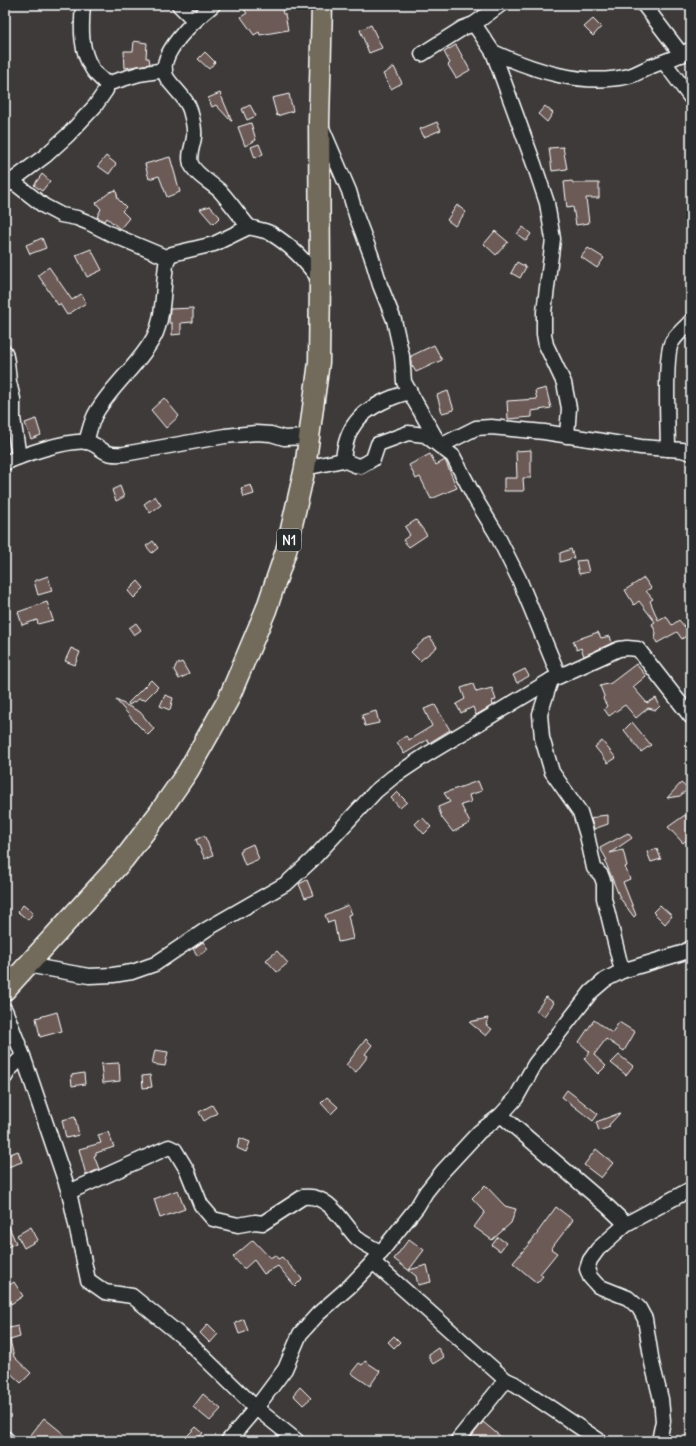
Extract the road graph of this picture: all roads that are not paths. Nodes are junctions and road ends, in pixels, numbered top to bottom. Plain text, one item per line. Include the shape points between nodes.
1 (83, 5) edge
2 (179, 5) edge
3 (213, 5) edge
4 (322, 5) edge
5 (500, 5) edge
6 (644, 5) edge
7 (195, 21) junction
8 (474, 24) junction
9 (493, 52) junction
10 (686, 52) edge
11 (422, 54) dead end
12 (664, 62) junction
13 (165, 70) junction
14 (106, 84) junction
15 (691, 98) edge
16 (319, 122) junction
17 (9, 183) edge
18 (248, 227) junction
19 (168, 258) junction
20 (320, 280) junction
21 (691, 321) edge
22 (6, 359) edge
23 (410, 392) junction
24 (567, 436) junction
25 (309, 437) junction
26 (86, 442) junction
27 (440, 446) junction
28 (668, 449) junction
29 (691, 453) edge
30 (18, 457) junction
31 (343, 460) junction
32 (5, 463) edge
33 (305, 468) junction
34 (555, 678) junction
35 (691, 717) edge
36 (691, 948) edge
37 (27, 965) junction
38 (622, 970) junction
39 (5, 990) edge
40 (5, 1010) edge
41 (23, 1056) junction
42 (5, 1077) edge
43 (500, 1115) junction
44 (691, 1189) edge
45 (68, 1192) junction
46 (626, 1224) junction
47 (377, 1257) junction
48 (506, 1380) junction
49 (256, 1408) junction
50 (5, 1438) edge
51 (8, 1441) edge
52 (228, 1441) edge
53 (297, 1441) edge
54 (457, 1441) edge
55 (600, 1441) edge
56 (659, 1441) edge

1 - 14 street via 81,29 84,46 94,72
2 - 7 street
3 - 7 street
4 - 16 highway, N1
5 - 8 street
6 - 10 street
7 - 13 street via 176,41
8 - 9 street
8 - 11 street via 463,28
9 - 12 street via 546,73 592,80 631,76
9 - 24 street via 547,203 553,239 544,312 544,334 546,345 564,383 568,408
10 - 12 street
12 - 15 street
13 - 14 street via 139,74
13 - 18 street via 166,77 190,110 194,136 190,153 191,164 220,192
14 - 17 street via 106,90 95,106 53,148
16 - 20 highway, N1
16 - 23 street via 349,191 394,320 402,356 404,382
17 - 19 street via 61,215 78,218
18 - 19 street via 214,244 172,254
18 - 20 street via 268,232 283,242 302,257
19 - 26 street via 160,320 154,337 96,414
20 - 25 highway, N1 via 319,362
21 - 28 street via 671,342 667,394
22 - 30 street via 13,399
23 - 27 street
23 - 31 street via 398,394 377,405 357,420 350,433
24 - 27 street via 491,427 476,428
24 - 28 street
25 - 26 street via 284,438 256,433 233,435 119,454 107,453
25 - 33 highway, N1
26 - 30 street via 40,450
27 - 31 street via 425,435 408,433 378,444 373,459 361,466
27 - 34 street via 453,456 519,579
28 - 29 street
30 - 32 street
31 - 33 street
33 - 37 highway, N1 via 286,552 266,610 228,700 188,771 124,859
34 - 35 street via 619,649 638,649
34 - 37 street via 393,777 376,791 287,883 207,929 155,964 113,976 89,976
34 - 38 street via 540,714 542,738 552,772 580,812 594,868 604,883 604,898
36 - 38 street via 682,953
37 - 39 highway, N1
38 - 43 street via 591,992 535,1064 516,1098
40 - 41 street
41 - 42 street
41 - 45 street
43 - 46 street
43 - 47 street via 479,1132 442,1172
44 - 46 street
45 - 47 street via 169,1147 175,1150 187,1170 201,1205 213,1219 238,1225 263,1223 303,1197 310,1196 331,1207
45 - 49 street via 88,1280 105,1292 132,1296 185,1339
46 - 56 street via 598,1249 587,1269 598,1286 628,1298 639,1308 645,1320 661,1399 662,1422
47 - 48 street
47 - 49 street via 300,1334 285,1369
48 - 54 street
48 - 55 street
49 - 52 street
49 - 53 street
50 - 51 street

